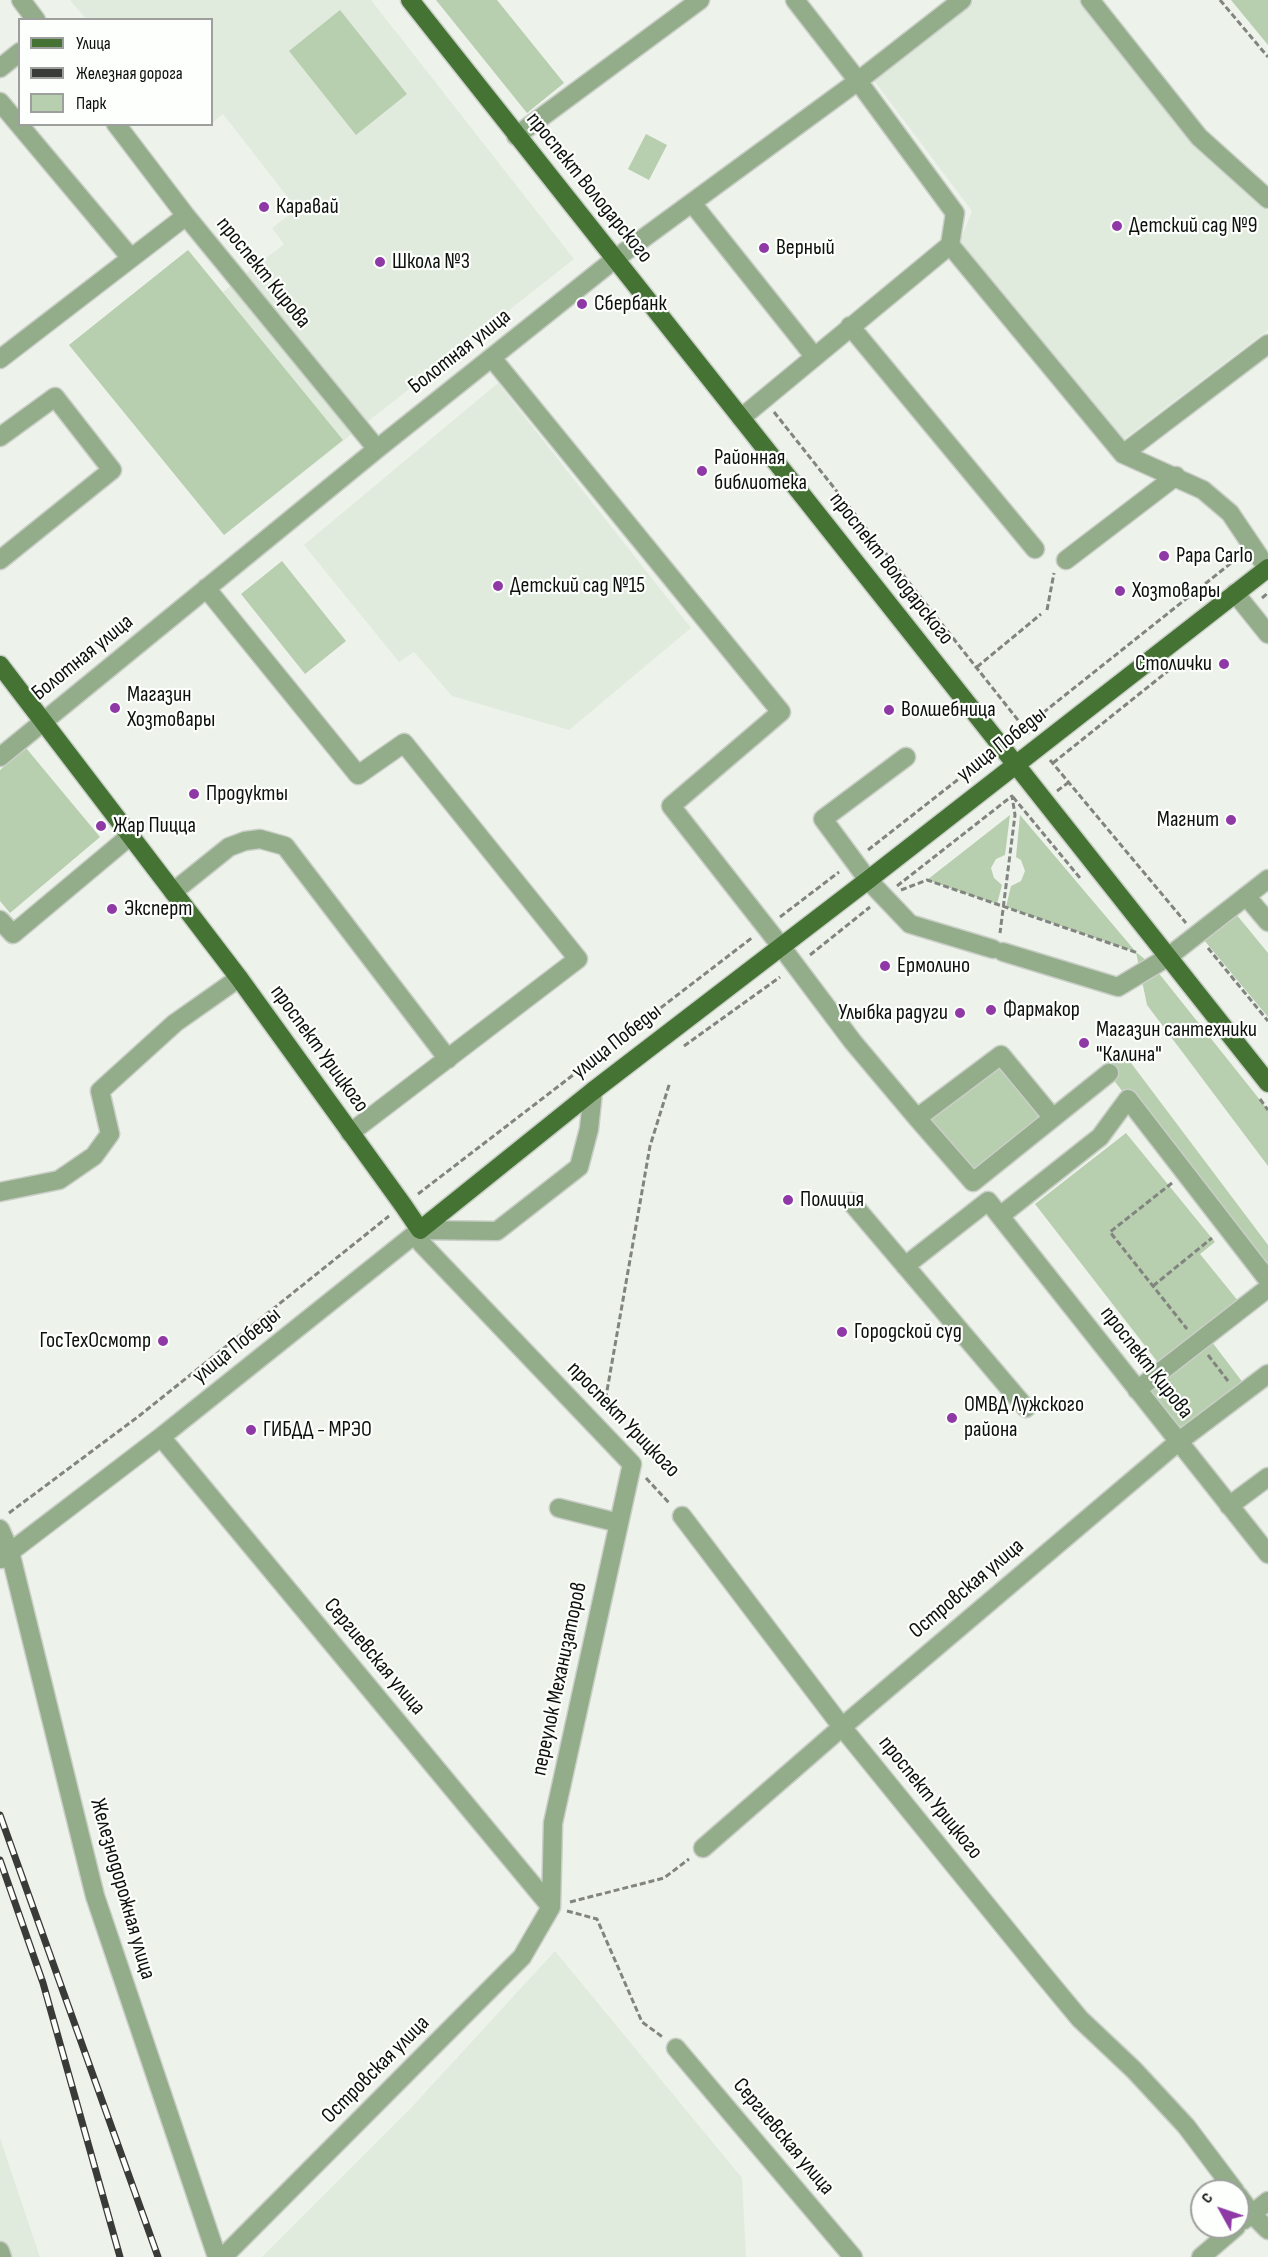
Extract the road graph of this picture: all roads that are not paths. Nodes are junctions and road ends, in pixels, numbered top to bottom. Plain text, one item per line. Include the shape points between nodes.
1 (21, 0) edge
2 (410, 0) edge
3 (700, 0) edge
4 (795, 0) edge
5 (962, 0) edge
6 (1090, 0) edge
7 (680, 6) edge
8 (34, 18) edge
9 (18, 54) edge
10 (0, 68) edge
11 (858, 81) junction
12 (0, 102) edge
13 (18, 123) edge
14 (20, 126) edge
15 (118, 126) edge
16 (516, 136) junction
17 (1268, 200) edge
18 (692, 203) junction
19 (186, 216) junction
20 (950, 245) junction
21 (131, 258) junction
22 (615, 260) junction
23 (850, 326) junction
24 (1268, 344) edge
25 (814, 356) junction
26 (492, 358) junction
27 (0, 359) edge
28 (741, 418) junction
29 (0, 436) edge
30 (377, 449) junction
31 (1123, 454) junction
32 (1176, 476) junction
33 (1035, 549) dead end
34 (0, 560) edge
35 (1060, 566) road end
36 (1268, 568) edge
37 (206, 588) junction
38 (1235, 593) junction
39 (1268, 634) edge
40 (0, 665) edge
41 (43, 722) junction
42 (0, 757) edge
43 (906, 757) dead end
44 (1015, 765) junction
45 (130, 836) junction
46 (1268, 879) edge
47 (868, 880) junction
48 (173, 892) junction
49 (1246, 896) junction
50 (0, 920) edge
51 (1268, 922) edge
52 (780, 945) junction
53 (1161, 961) junction
54 (239, 978) junction
55 (448, 1059) junction
56 (1109, 1073) dead end
57 (1268, 1083) edge
58 (593, 1090) junction
59 (917, 1118) junction
60 (1053, 1118) junction
61 (350, 1133) junction
62 (0, 1192) edge
63 (851, 1202) dead end
64 (1000, 1216) junction
65 (420, 1230) junction
66 (906, 1266) junction
67 (1268, 1280) edge
68 (1268, 1288) edge
69 (1268, 1374) edge
70 (1137, 1390) junction
71 (1026, 1408) dead end
72 (161, 1437) junction
73 (1178, 1443) junction
74 (632, 1464) joint
75 (1268, 1477) edge
76 (1229, 1506) junction
77 (559, 1508) dead end
78 (682, 1516) road end
79 (619, 1523) junction
80 (0, 1529) edge
81 (1268, 1554) edge
82 (5, 1556) edge
83 (842, 1727) junction
84 (703, 1848) road end
85 (551, 1907) junction
86 (676, 2048) road end
87 (1226, 2179) edge
88 (1268, 2201) edge
89 (1250, 2216) edge
90 (1250, 2224) edge
91 (1268, 2230) edge
92 (1222, 2239) edge
93 (0, 2251) edge
94 (2, 2257) edge
95 (217, 2257) edge
96 (223, 2257) edge
97 (853, 2257) edge
98 (1201, 2257) edge

1 - 8 street
2 - 16 main road, проспект Володарского
3 - 7 street
4 - 11 street
5 - 11 street, Болотная улица
6 - 17 street via 1199,137
7 - 16 street
9 - 10 street
11 - 18 street, Болотная улица
11 - 20 street via 955,213
12 - 13 street
14 - 21 street
15 - 19 street, проспект Кирова
16 - 22 main road, проспект Володарского
18 - 22 street, Болотная улица
18 - 25 street
19 - 21 street
19 - 30 street, проспект Кирова
20 - 23 street
20 - 31 street
21 - 27 street
22 - 26 street, Болотная улица
22 - 28 main road, проспект Володарского
23 - 25 street
23 - 33 street
24 - 31 street
25 - 28 street
26 - 30 street, Болотная улица
26 - 52 street via 781,712 671,806
28 - 44 main road, проспект Володарского
29 - 34 street via 55,397 112,470
30 - 37 street, Болотная улица
31 - 32 street
32 - 35 street
32 - 36 street via 1203,490 1230,513
36 - 38 main road, улица Победы
37 - 41 street, Болотная улица
37 - 55 street via 358,775 404,742 578,959
38 - 39 street
38 - 44 main road, улица Победы
40 - 41 main road, проспект Урицкого
41 - 42 street, Болотная улица
41 - 45 main road, проспект Урицкого
43 - 47 street via 823,819
44 - 47 main road, улица Победы
44 - 53 main road, проспект Володарского
45 - 48 main road, проспект Урицкого
45 - 50 street via 13,934
46 - 49 street
47 - 52 main road, улица Победы
47 - 53 street via 910,924 998,947 1118,987
48 - 54 main road, проспект Урицкого
48 - 55 street via 229,847 260,839 285,846
49 - 51 street
49 - 53 street
52 - 58 main road, улица Победы
52 - 59 street
53 - 57 main road, проспект Володарского
54 - 61 main road, проспект Урицкого
54 - 62 street via 175,1023 100,1091 110,1134 94,1156 59,1180
55 - 61 street
56 - 60 street
58 - 65 main road, улица Победы
58 - 65 street via 589,1129 579,1167 497,1231
59 - 60 street via 1001,1055
59 - 60 street via 973,1182
61 - 65 main road, проспект Урицкого
63 - 66 street
64 - 66 street, проспект Кирова via 988,1201
64 - 67 street via 1100,1137 1128,1099
64 - 70 street, проспект Кирова
65 - 72 street, улица Победы
65 - 74 street, проспект Урицкого via 421,1243
66 - 71 street
68 - 70 street
69 - 73 street, Островская улица
70 - 73 street, проспект Кирова
72 - 82 street, улица Победы
72 - 85 street, Сергиевская улица
73 - 76 street, проспект Кирова
73 - 83 street, Островская улица
74 - 79 street, переулок Механизаторов
75 - 76 street
76 - 81 street, проспект Кирова
77 - 79 street
78 - 83 street, проспект Урицкого
79 - 85 street, переулок Механизаторов via 553,1823
80 - 82 street, Железнодорожная улица
82 - 95 street, Железнодорожная улица via 95,1896
83 - 84 street, Островская улица
83 - 87 street, проспект Урицкого via 1080,2019 1186,2126
85 - 96 street, Островская улица via 522,1957
86 - 97 street, Сергиевская улица
88 - 89 street
90 - 91 street
92 - 98 street
93 - 94 street

